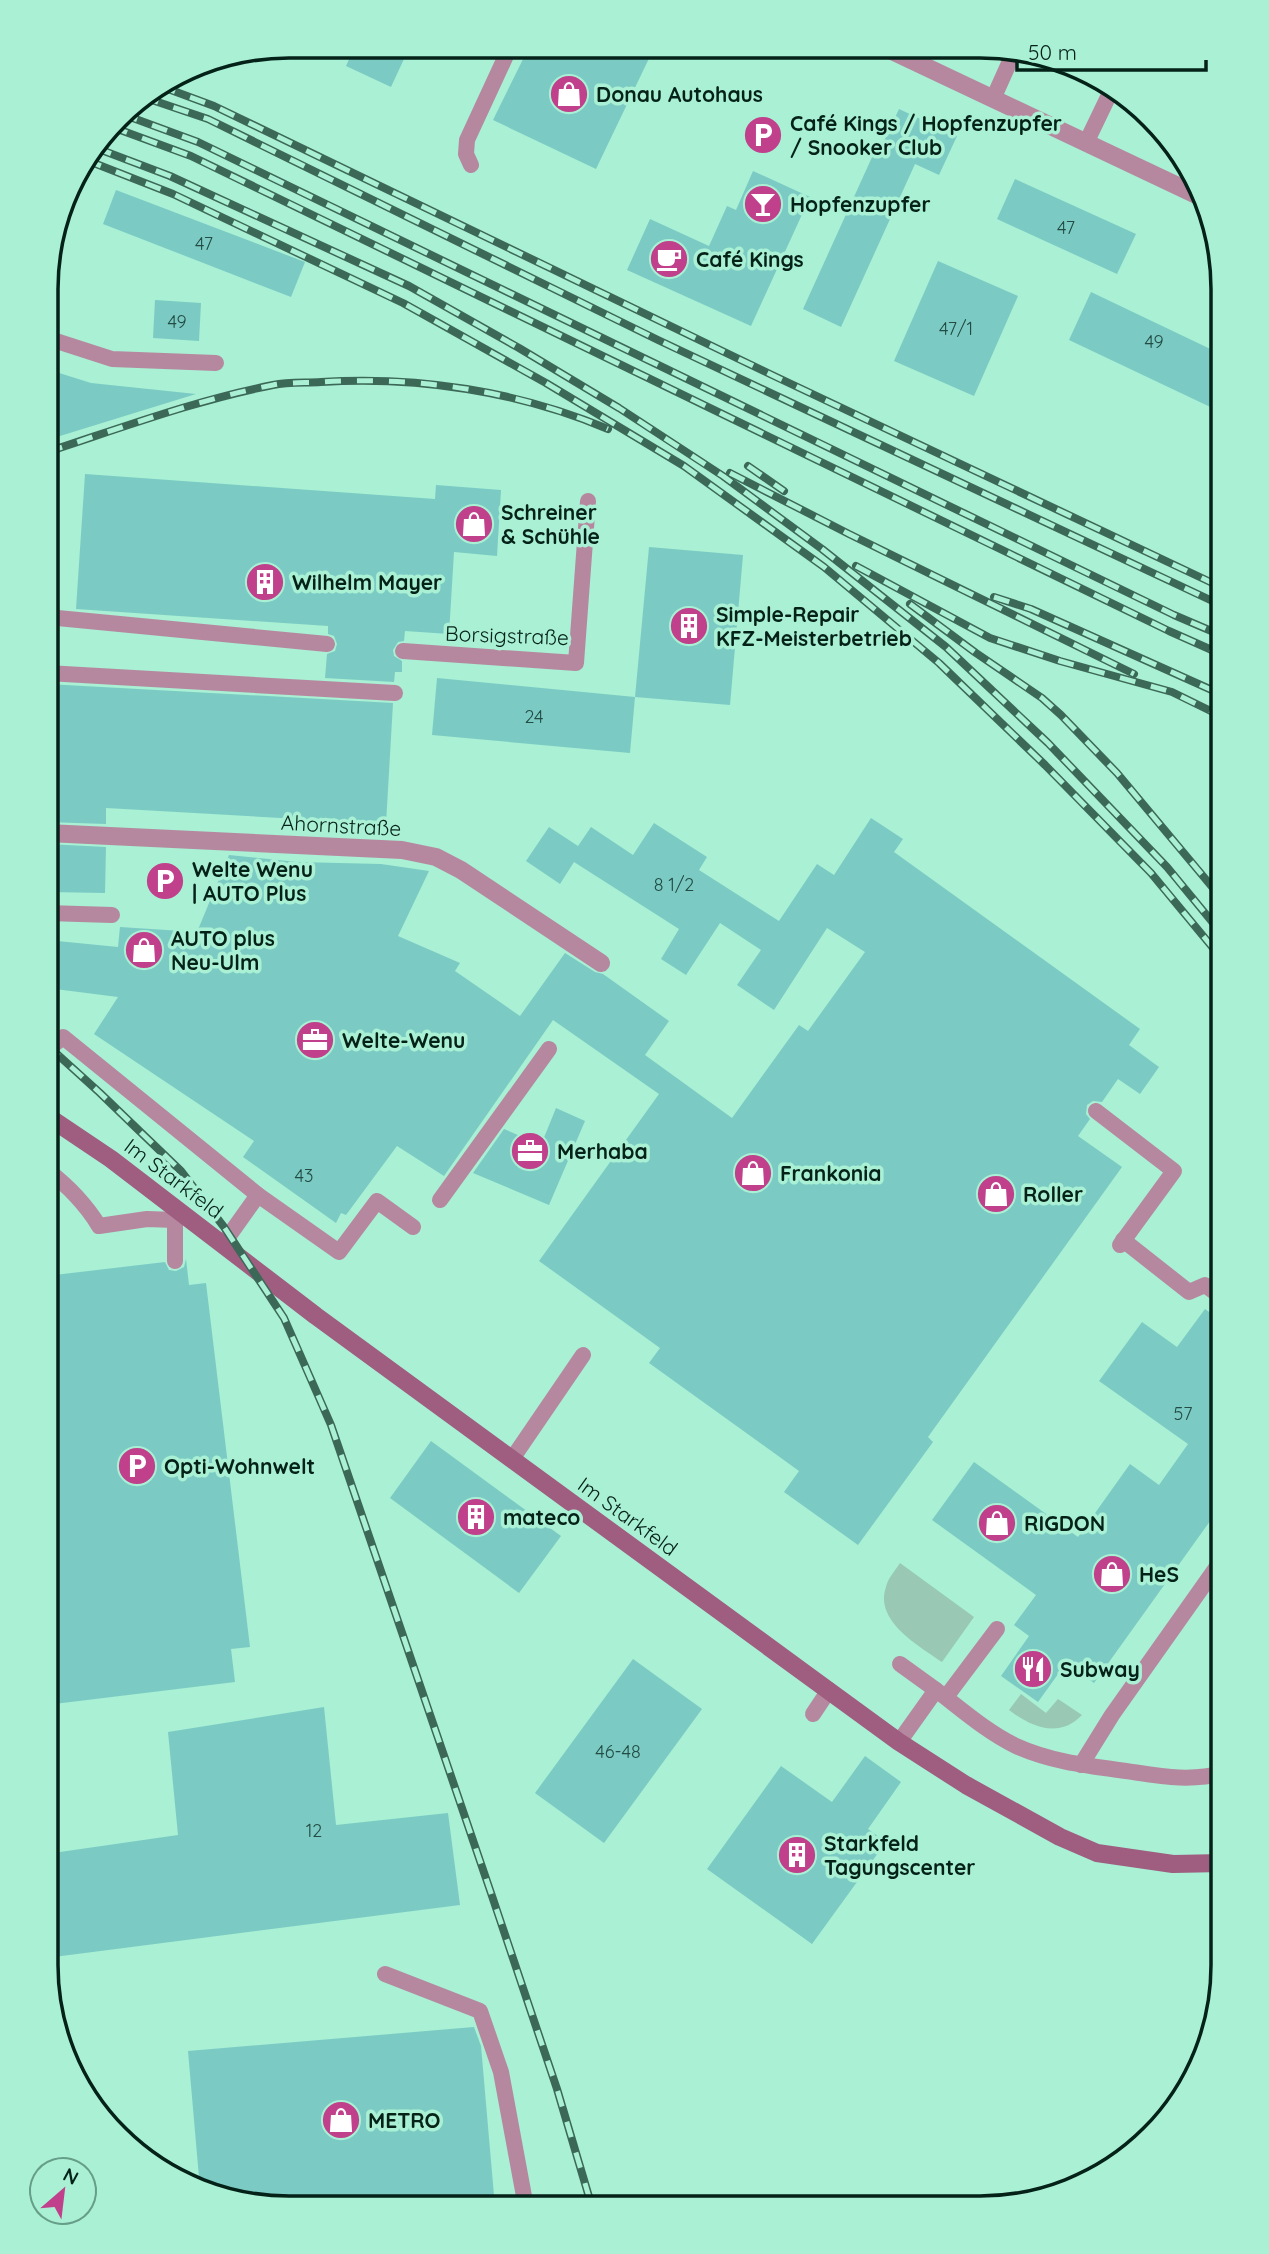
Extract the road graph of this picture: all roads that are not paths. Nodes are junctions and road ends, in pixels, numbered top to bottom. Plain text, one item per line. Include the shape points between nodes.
1 (505, 58) edge
2 (907, 58) edge
3 (1011, 60) edge
4 (1108, 97) edge
5 (993, 99) junction
6 (1086, 143) junction
7 (471, 165) dead end
8 (1189, 192) edge
9 (58, 342) edge
10 (216, 363) dead end
11 (588, 502) dead end
12 (58, 618) edge
13 (327, 643) dead end
14 (403, 651) dead end
15 (58, 674) edge
16 (395, 693) dead end
17 (58, 834) edge
18 (58, 913) edge
19 (112, 915) dead end
20 (601, 963) dead end
21 (58, 1041) edge
22 (548, 1049) dead end
23 (1096, 1111) dead end
24 (58, 1123) edge
25 (58, 1179) edge
26 (258, 1195) junction
27 (440, 1200) dead end
28 (178, 1216) junction
29 (413, 1227) dead end
30 (223, 1244) junction
31 (175, 1261) dead end
32 (1211, 1289) edge
33 (584, 1356) dead end
34 (512, 1459) junction
35 (1211, 1575) edge
36 (997, 1629) dead end
37 (900, 1664) dead end
38 (829, 1690) junction
39 (941, 1693) junction
40 (813, 1714) dead end
41 (899, 1741) junction
42 (1081, 1765) junction
43 (1211, 1774) edge
44 (1211, 1863) edge
45 (384, 1974) dead end
46 (524, 2196) edge

1 - 7 lane via 467,140
2 - 5 street
3 - 5 lane
4 - 6 lane
5 - 6 street
6 - 8 street
9 - 10 lane via 112,359
11 - 14 lane, Borsigstraße via 576,663
12 - 13 lane
15 - 16 lane
17 - 20 street, Ahornstraße via 402,850 436,857 494,890
18 - 19 lane
21 - 26 lane via 63,1037
22 - 27 lane
23 - 32 lane via 1174,1171 1122,1243 1189,1292 1205,1285
24 - 28 main road, Im Starkfeld via 103,1153
25 - 28 lane via 99,1226
26 - 29 lane via 339,1252 377,1201
26 - 30 lane
28 - 30 main road, Im Starkfeld
28 - 31 lane
30 - 34 main road, Im Starkfeld
33 - 34 lane
34 - 38 main road, Im Starkfeld
35 - 42 lane
36 - 39 lane
37 - 39 lane
38 - 40 lane
38 - 41 main road, Im Starkfeld
39 - 41 lane
39 - 42 lane via 1014,1745
41 - 44 main road, Im Starkfeld via 1018,1816 1097,1853 1173,1864
42 - 43 lane via 1173,1779
45 - 46 lane via 480,2011 501,2072

